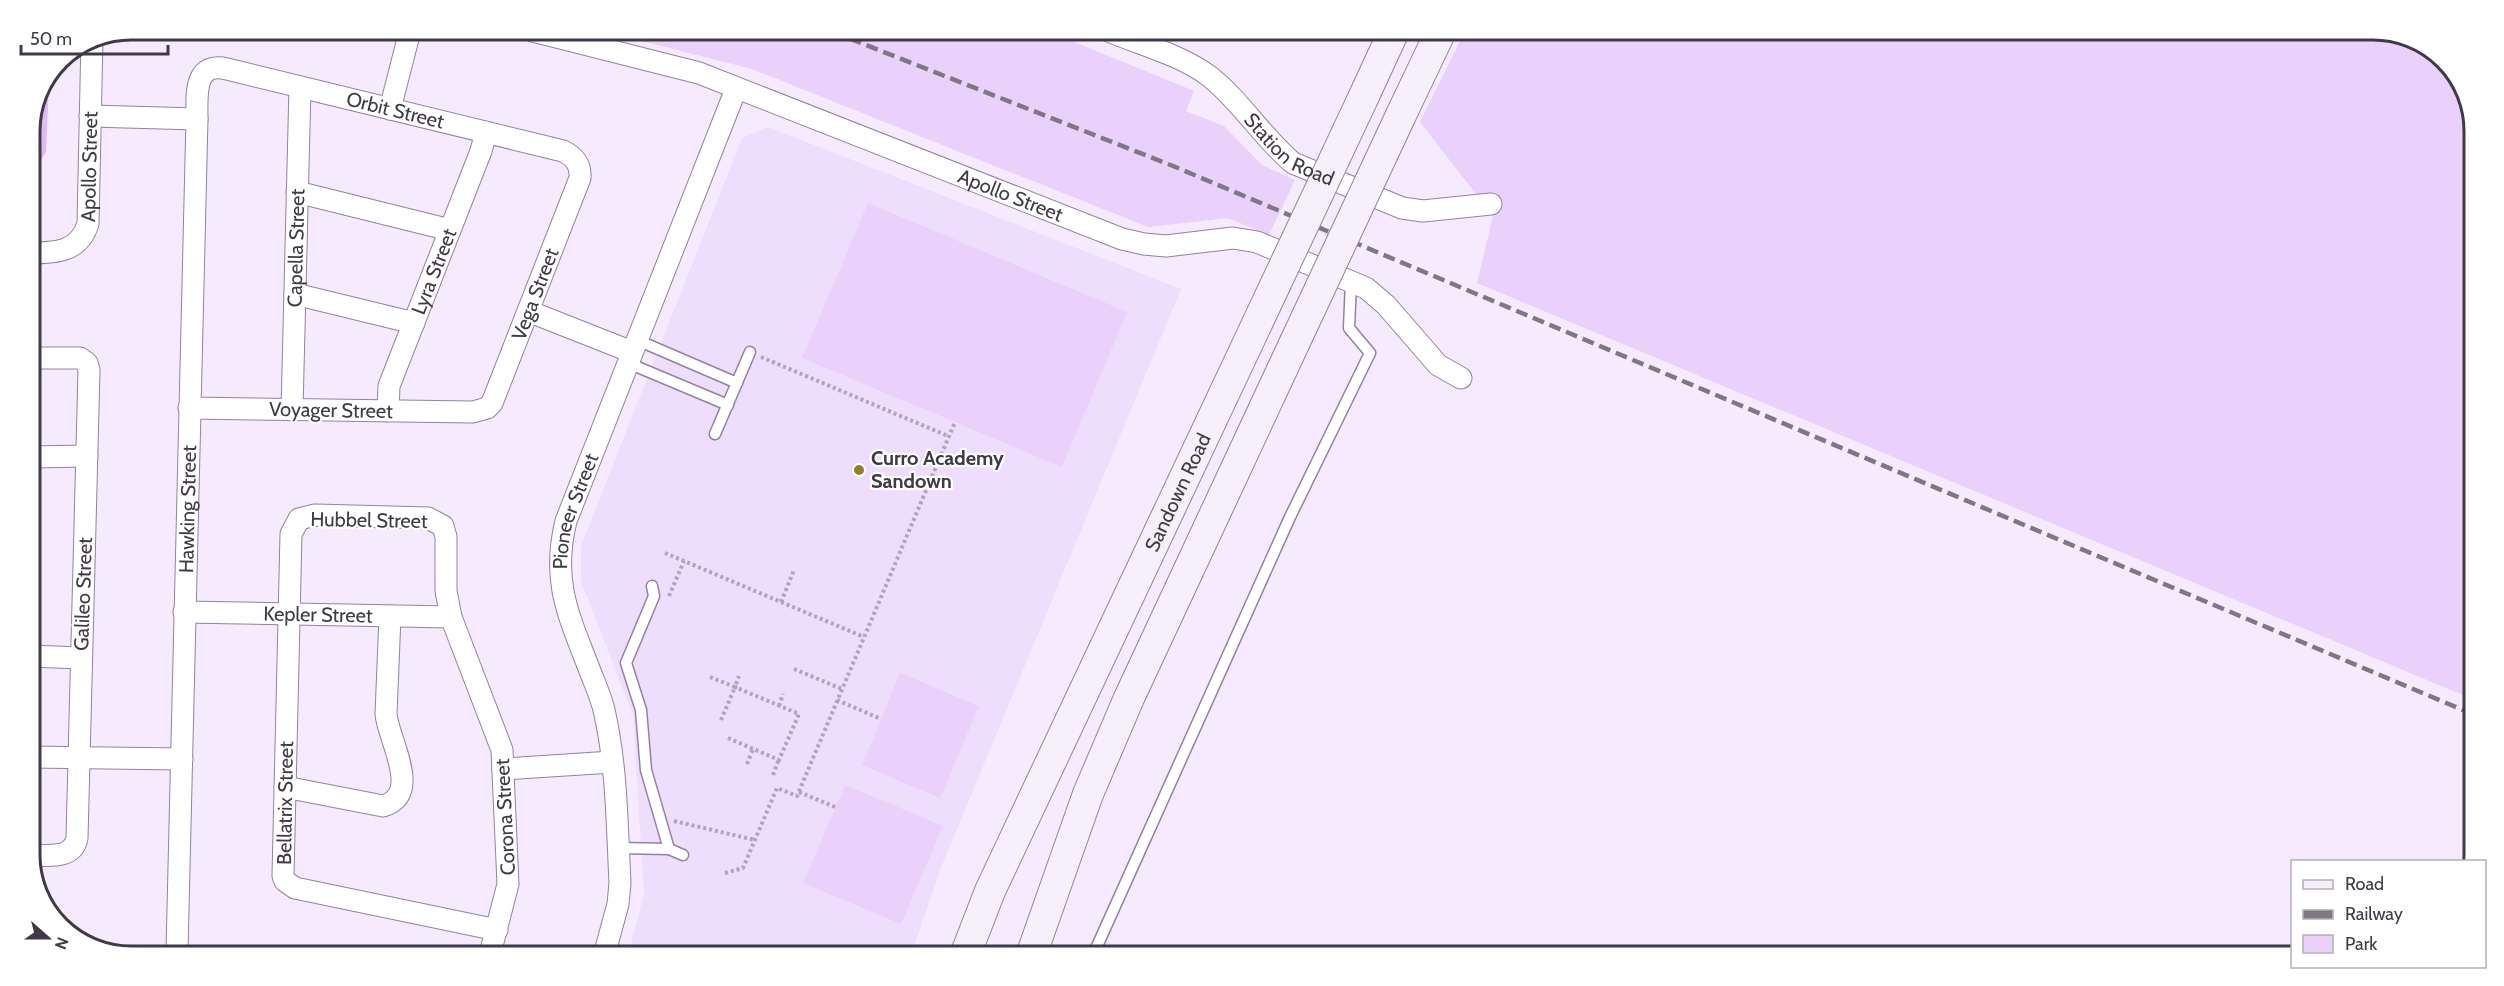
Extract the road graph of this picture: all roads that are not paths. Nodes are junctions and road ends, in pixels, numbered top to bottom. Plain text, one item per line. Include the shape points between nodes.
1 (408, 40) edge
2 (569, 40) edge
3 (1131, 40) edge
4 (1390, 40) edge
5 (1437, 40) edge
6 (92, 50) edge
7 (208, 70) joint
8 (300, 87) junction
9 (736, 89) junction
10 (390, 109) junction
11 (90, 116) junction
12 (197, 119) junction
13 (486, 132) junction
14 (578, 163) joint
15 (297, 192) junction
16 (1491, 204) dead end
17 (450, 230) junction
18 (40, 253) edge
19 (1351, 282) junction
20 (295, 294) junction
21 (528, 311) junction
22 (414, 322) junction
23 (632, 352) junction
24 (750, 352) road end
25 (40, 358) edge
26 (1461, 378) dead end
27 (737, 382) junction
28 (728, 405) junction
29 (189, 408) junction
30 (292, 410) junction
31 (388, 411) junction
32 (473, 412) joint
33 (715, 435) dead end
34 (87, 456) junction
35 (40, 457) edge
36 (652, 586) dead end
37 (184, 612) junction
38 (289, 614) junction
39 (390, 616) junction
40 (451, 617) junction
41 (41, 656) edge
42 (81, 657) junction
43 (41, 757) edge
44 (79, 758) junction
45 (182, 759) junction
46 (612, 762) junction
47 (503, 770) junction
48 (285, 787) junction
49 (618, 848) junction
50 (669, 849) junction
51 (41, 855) edge
52 (683, 855) dead end
53 (497, 930) junction
54 (177, 946) edge
55 (492, 946) edge
56 (607, 946) edge
57 (969, 946) edge
58 (1034, 946) edge
59 (1097, 946) edge

1 - 10 street
2 - 9 street, Apollo Street via 699,73
3 - 16 street, Station Road via 1208,76 1293,163 1402,208 1423,211
4 - 57 main road, Sandown Road, bridge via 990,891
5 - 58 main road, bridge via 1129,698 1088,794
6 - 11 street, Apollo Street
7 - 8 street, Orbit Street via 221,67
7 - 12 street, Hawking Street via 198,85
8 - 10 street, Orbit Street
8 - 15 street, Capella Street
9 - 19 street, Apollo Street via 1122,239 1166,246 1233,238 1257,242
9 - 23 street, Pioneer Street
10 - 13 street, Orbit Street
11 - 12 street
11 - 18 street, Apollo Street via 88,224 81,239 68,249
12 - 29 street, Hawking Street
13 - 14 street, Orbit Street via 563,151
13 - 17 street, Lyra Street
14 - 21 street, Vega Street via 580,178
15 - 17 street
15 - 20 street, Capella Street
17 - 22 street, Lyra Street
19 - 26 street, Apollo Street via 1366,288 1386,305 1438,365
19 - 59 lane via 1349,328 1370,353 1290,517
20 - 22 street
20 - 30 street, Capella Street
21 - 23 street
21 - 32 street, Vega Street via 492,403
22 - 31 street, Lyra Street via 389,386
23 - 27 lane
23 - 28 lane
23 - 46 street, Pioneer Street via 566,521 559,560 566,609 603,707
24 - 27 lane
25 - 34 street, Galileo Street via 76,357 84,360 89,370
27 - 28 lane
28 - 33 lane
29 - 30 street, Voyager Street
29 - 37 street, Hawking Street
30 - 31 street, Voyager Street
31 - 32 street, Voyager Street
34 - 35 street
34 - 42 street, Galileo Street
36 - 50 lane via 654,596 626,663 641,710 646,770
37 - 38 street, Kepler Street
37 - 45 street, Hawking Street
38 - 39 street, Kepler Street
38 - 40 street, Hubbel Street via 291,534 299,519 315,515 437,521 446,537 446,591
38 - 48 street, Bellatrix Street
39 - 40 street, Kepler Street
39 - 48 street via 386,714 402,775 400,794 383,806
40 - 47 street, Corona Street via 502,750
41 - 42 street
42 - 44 street, Galileo Street
43 - 44 street
44 - 45 street
44 - 51 street, Galileo Street via 77,838 72,849 62,855
45 - 54 street, Hawking Street
46 - 47 street
46 - 49 street, Pioneer Street
47 - 53 street, Corona Street via 508,884
48 - 53 street, Bellatrix Street via 283,876 289,884
49 - 50 lane
49 - 56 street, Pioneer Street via 620,893
50 - 52 lane
53 - 55 street, Corona Street

